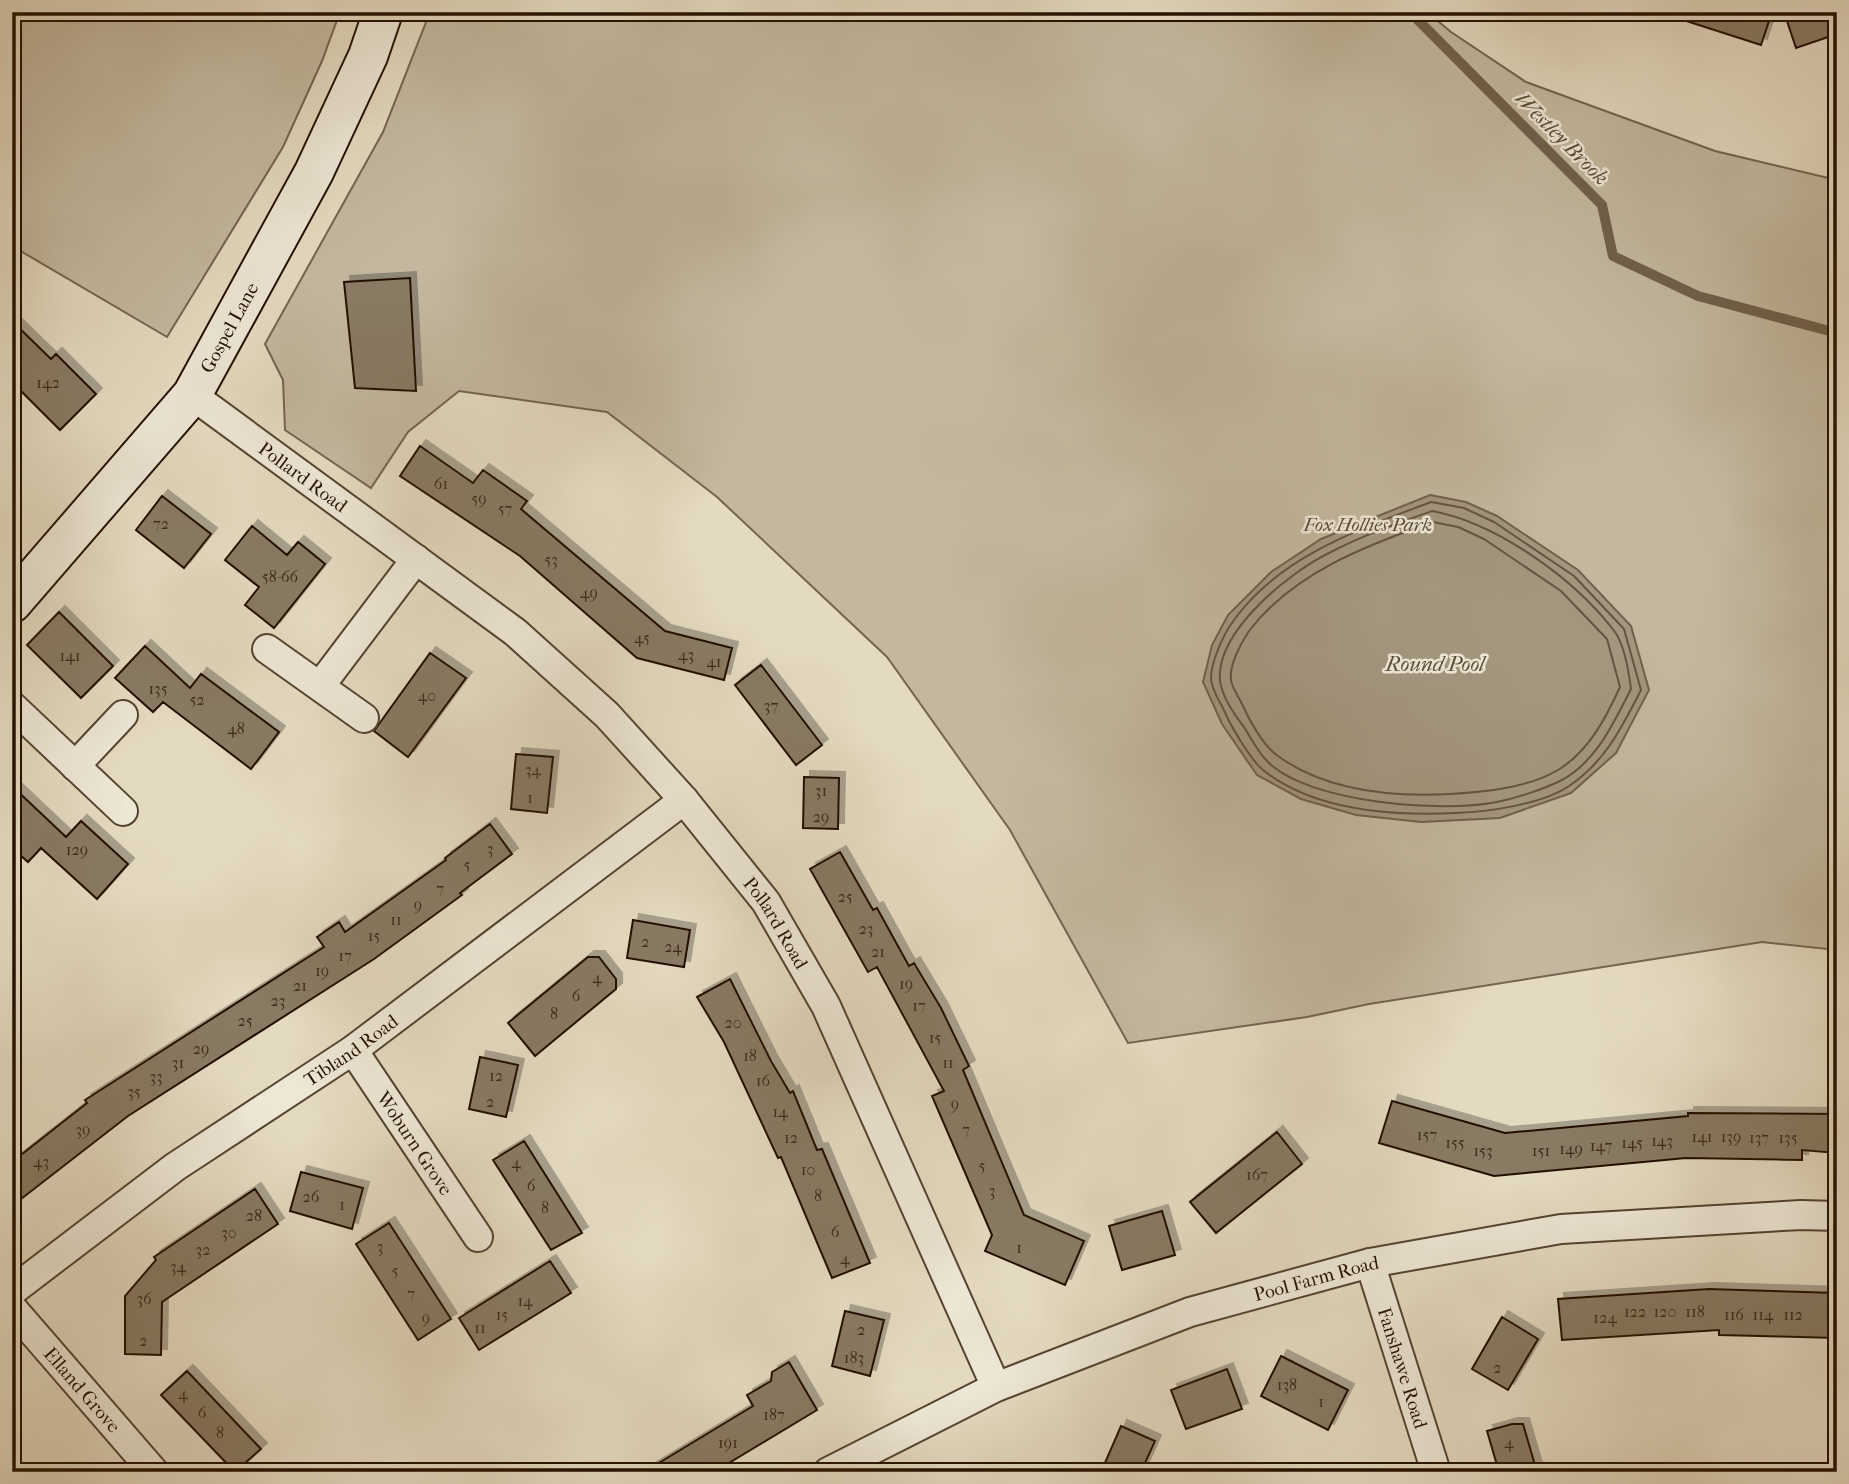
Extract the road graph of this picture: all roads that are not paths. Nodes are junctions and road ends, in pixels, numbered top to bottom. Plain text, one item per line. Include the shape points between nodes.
1 (383, 12) edge
2 (192, 396) junction
3 (416, 559) junction
4 (12, 603) edge
5 (267, 649) dead end
6 (320, 686) junction
7 (12, 706) edge
8 (123, 715) dead end
9 (364, 718) dead end
10 (75, 766) junction
11 (684, 800) junction
12 (123, 811) dead end
13 (353, 1050) junction
14 (1837, 1216) edge
15 (478, 1237) dead end
16 (1370, 1263) junction
17 (12, 1291) edge
18 (12, 1307) edge
19 (996, 1387) junction
20 (153, 1472) edge
21 (828, 1472) edge
22 (1436, 1472) edge

1 - 2 street, Gospel Lane via 368,56 314,172
2 - 3 street, Pollard Road
2 - 4 street, Gospel Lane
3 - 6 street
3 - 11 street, Pollard Road via 514,632 607,715
5 - 6 street
6 - 9 street
7 - 10 street
8 - 10 street
10 - 12 street
11 - 13 street, Tibland Road
11 - 19 street, Pollard Road via 766,902 826,1006
13 - 15 street, Woburn Grove
13 - 17 street, Tibland Road via 175,1167
14 - 16 street, Pool Farm Road via 1801,1214 1560,1229
16 - 19 street, Pool Farm Road via 1190,1312
16 - 22 street, Fanshawe Road
18 - 20 street, Elland Grove
19 - 21 street, Pool Farm Road

